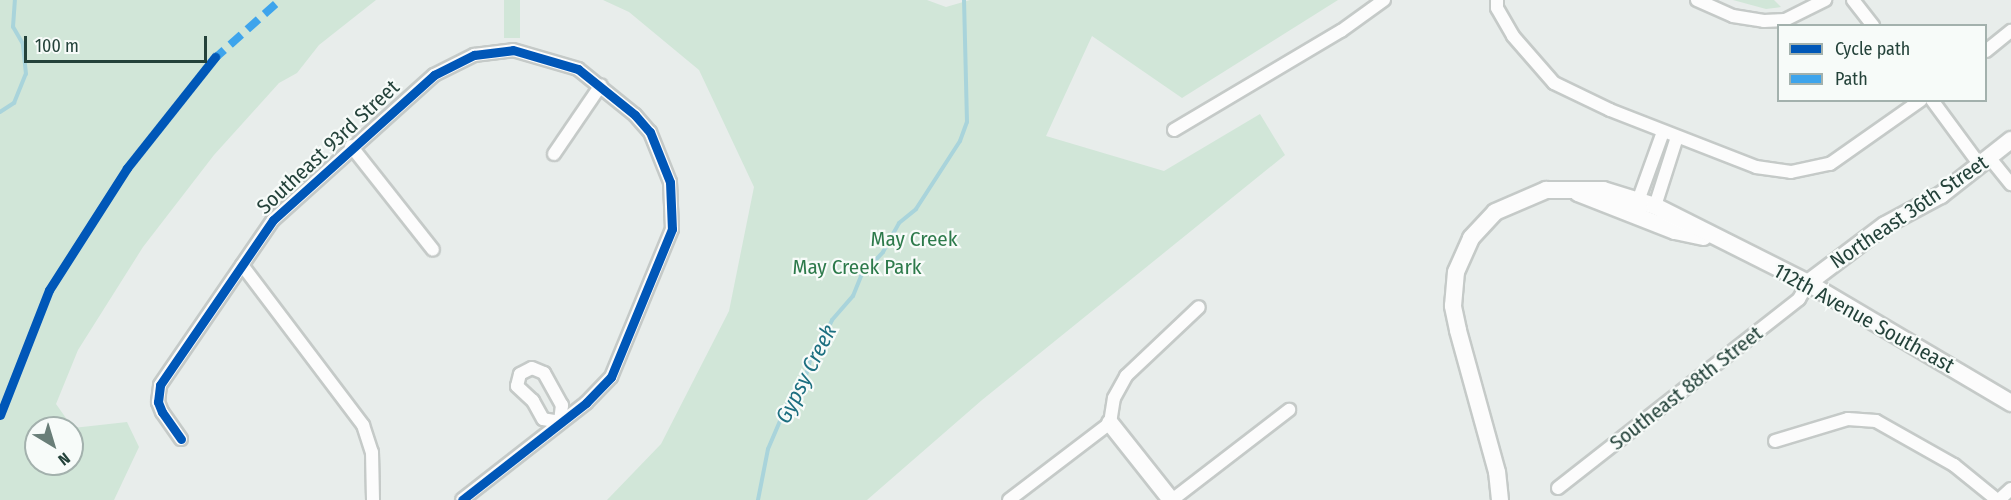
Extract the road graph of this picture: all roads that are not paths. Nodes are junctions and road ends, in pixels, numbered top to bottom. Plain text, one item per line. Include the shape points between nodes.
1 (1384, 0) edge
2 (1497, 0) edge
3 (1697, 0) edge
4 (1825, 0) edge
5 (1853, 0) edge
6 (1871, 24) edge
7 (2011, 31) edge
8 (1987, 50) edge
9 (601, 85) junction
10 (1918, 102) edge
11 (1934, 102) edge
12 (1174, 130) dead end
13 (1663, 132) junction
14 (1677, 137) junction
15 (2011, 140) edge
16 (351, 146) junction
17 (554, 154) dead end
18 (1984, 161) junction
19 (2011, 184) edge
20 (1572, 190) junction
21 (1638, 201) junction
22 (1655, 206) junction
23 (1713, 239) junction
24 (433, 250) dead end
25 (242, 265) junction
26 (1808, 283) junction
27 (1199, 307) dead end
28 (2011, 403) edge
29 (1289, 410) dead end
30 (560, 422) junction
31 (1110, 423) junction
32 (182, 439) dead end
33 (1775, 441) dead end
34 (1558, 488) dead end
35 (2011, 489) edge
36 (373, 500) edge
37 (462, 500) edge
38 (1009, 500) edge
39 (1172, 500) edge
40 (1500, 500) edge
41 (1998, 500) edge

1 - 12 street via 1341,31 1302,50
2 - 13 street via 1497,8 1513,36 1554,83
3 - 4 street via 1733,16 1764,21 1785,20
5 - 6 street
7 - 8 street
9 - 16 street, Southeast 93rd Street via 562,62 513,50 474,55 434,75
9 - 17 street
9 - 30 street, Southeast 93rd Street via 650,132 670,182 673,213 667,242 621,361 601,388
10 - 14 street via 1843,156 1813,170 1791,172 1756,167
11 - 18 street
13 - 14 street
13 - 21 street
14 - 22 street
15 - 18 street, Northeast 36th Street
16 - 24 street
16 - 25 street, Southeast 93rd Street via 273,220
18 - 19 street
18 - 26 street, Northeast 36th Street via 1941,195 1885,225
20 - 21 street, 112th Avenue Southeast via 1603,190
20 - 23 street, 112th Avenue Southeast via 1675,231
20 - 40 street, 112th Avenue Southeast via 1546,190 1495,212 1471,237 1456,272 1453,306 1497,472
21 - 22 street, 112th Avenue Southeast
22 - 23 street, 112th Avenue Southeast
23 - 26 street, 112th Avenue Southeast
25 - 32 street, Southeast 93rd Street via 160,385 158,402 162,412
25 - 36 street via 363,425 372,452
26 - 28 street, 112th Avenue Southeast
26 - 34 street, Southeast 88th Street via 1799,299
27 - 31 street via 1126,376 1114,398
29 - 39 street
30 - 30 street via 562,405 544,373 532,368 520,374 517,386 521,394 533,401 543,419
30 - 37 street, Southeast 93rd Street
31 - 38 street
31 - 39 street
33 - 41 street via 1848,419 1876,421 1954,465
35 - 41 street

